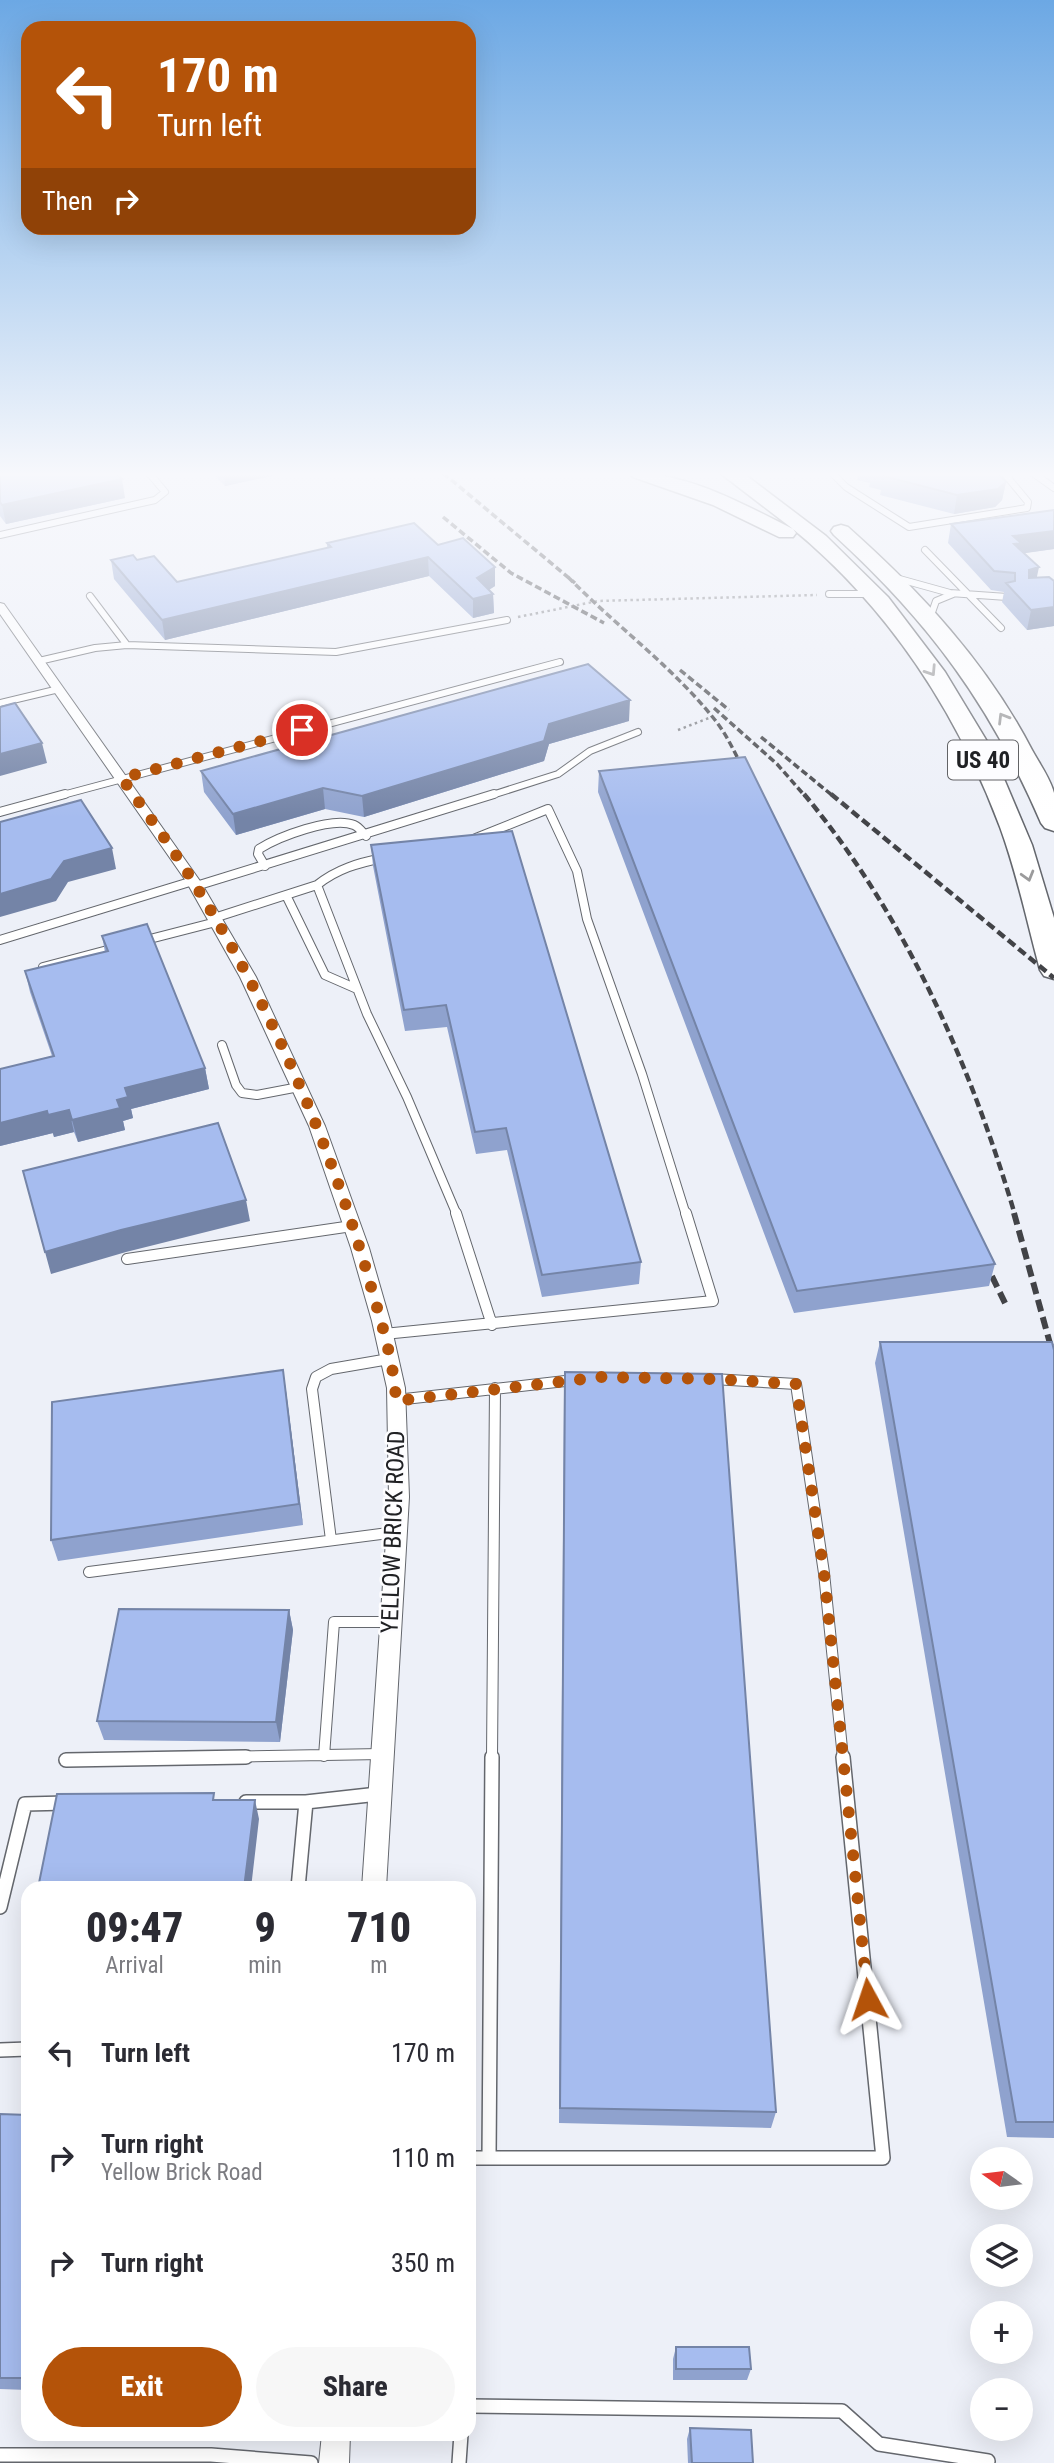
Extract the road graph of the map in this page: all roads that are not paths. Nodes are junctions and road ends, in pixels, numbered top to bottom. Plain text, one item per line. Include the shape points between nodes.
1 (863, 588) edge
2 (867, 588) edge
3 (903, 588) edge
4 (923, 588) edge
5 (959, 588) edge
6 (964, 593) junction
7 (829, 594) road end
8 (909, 594) junction
9 (90, 596) dead end
10 (875, 596) junction
11 (1007, 597) edge
12 (0, 606) edge
13 (930, 618) junction
14 (507, 620) road end
15 (1001, 628) dead end
16 (127, 645) junction
17 (39, 661) junction
18 (560, 662) dead end
19 (59, 689) junction
20 (0, 703) edge
21 (638, 732) dead end
22 (122, 778) junction
23 (0, 812) edge
24 (1054, 823) edge
25 (366, 836) junction
26 (464, 841) edge
27 (393, 856) edge
28 (265, 866) junction
29 (194, 884) junction
30 (317, 885) junction
31 (286, 895) junction
32 (215, 920) junction
33 (0, 940) edge
34 (136, 943) edge
35 (122, 946) edge
36 (42, 967) edge
37 (1054, 970) edge
38 (357, 989) junction
39 (222, 1045) dead end
40 (299, 1087) junction
41 (352, 1226) junction
42 (127, 1259) dead end
43 (492, 1325) junction
44 (383, 1334) junction
45 (389, 1360) junction
46 (587, 1378) edge
47 (702, 1379) edge
48 (495, 1388) junction
49 (396, 1401) junction
50 (397, 1532) junction
51 (331, 1540) junction
52 (89, 1572) dead end
53 (391, 1622) junction
54 (383, 1754) junction
55 (324, 1756) junction
56 (66, 1760) dead end
57 (380, 1794) junction
58 (239, 1801) edge
59 (306, 1802) junction
60 (79, 1803) edge
61 (299, 1881) edge
62 (374, 1881) edge
63 (0, 1908) edge
64 (21, 2049) edge
65 (0, 2050) edge
66 (476, 2158) edge
67 (489, 2158) junction
68 (476, 2406) edge
69 (336, 2441) edge
70 (461, 2441) edge
71 (0, 2455) edge
72 (988, 2461) dead end
73 (311, 2463) edge
74 (334, 2463) edge
75 (459, 2463) edge

1 - 10 highway
2 - 10 highway, US 40
3 - 8 highway, US 40
4 - 6 lane
5 - 6 lane
6 - 11 lane
6 - 13 lane via 936,601
6 - 15 lane
7 - 10 lane
8 - 10 highway
8 - 13 highway, US 40
9 - 16 lane
10 -> 37 highway, US 40 via 923,660 975,744 1013,827
12 - 17 street, YELLOW BRICK ROAD
24 -> 13 highway, US 40 via 996,706
14 - 16 lane via 336,652
16 - 17 lane
17 - 19 street, YELLOW BRICK ROAD
18 - 22 lane
19 - 20 lane
19 - 22 street, YELLOW BRICK ROAD
21 - 25 lane via 590,751 558,774
22 - 23 lane
22 - 29 street, YELLOW BRICK ROAD
25 - 28 lane
25 - 28 lane via 356,825 344,822 296,834 259,849
26 - 43 lane via 548,809 577,871 587,919 642,1074 713,1301
27 - 30 lane via 356,863
28 - 29 lane
29 - 32 street, YELLOW BRICK ROAD
29 - 33 lane
30 - 31 lane
30 - 38 lane
31 - 32 lane
31 - 38 lane via 325,975
32 - 34 lane
32 - 40 street, YELLOW BRICK ROAD via 248,977
35 - 36 lane
38 - 43 lane via 458,1219
39 - 40 lane via 242,1093 257,1096
40 - 41 street, YELLOW BRICK ROAD
41 - 42 lane
41 - 44 street, YELLOW BRICK ROAD
43 - 44 lane
44 - 45 street, YELLOW BRICK ROAD
45 - 49 street, YELLOW BRICK ROAD
45 - 51 lane via 331,1369 316,1377 312,1390
46 - 48 lane
47 - 67 lane via 796,1384 824,1573 883,2158
48 - 49 lane
48 - 67 lane
49 - 50 street, YELLOW BRICK ROAD
50 - 51 lane
50 - 53 street, YELLOW BRICK ROAD
51 - 52 lane
53 - 54 street, YELLOW BRICK ROAD
53 - 55 lane via 334,1622
54 - 55 lane
54 - 57 street, YELLOW BRICK ROAD
55 - 56 lane
57 - 59 lane
57 - 62 street, YELLOW BRICK ROAD
58 - 59 lane
59 - 61 lane
60 - 63 lane via 25,1804
64 - 65 lane
66 - 67 lane
68 - 72 lane via 842,2411 879,2444
69 - 74 street
70 - 75 lane
71 - 73 lane via 211,2455

